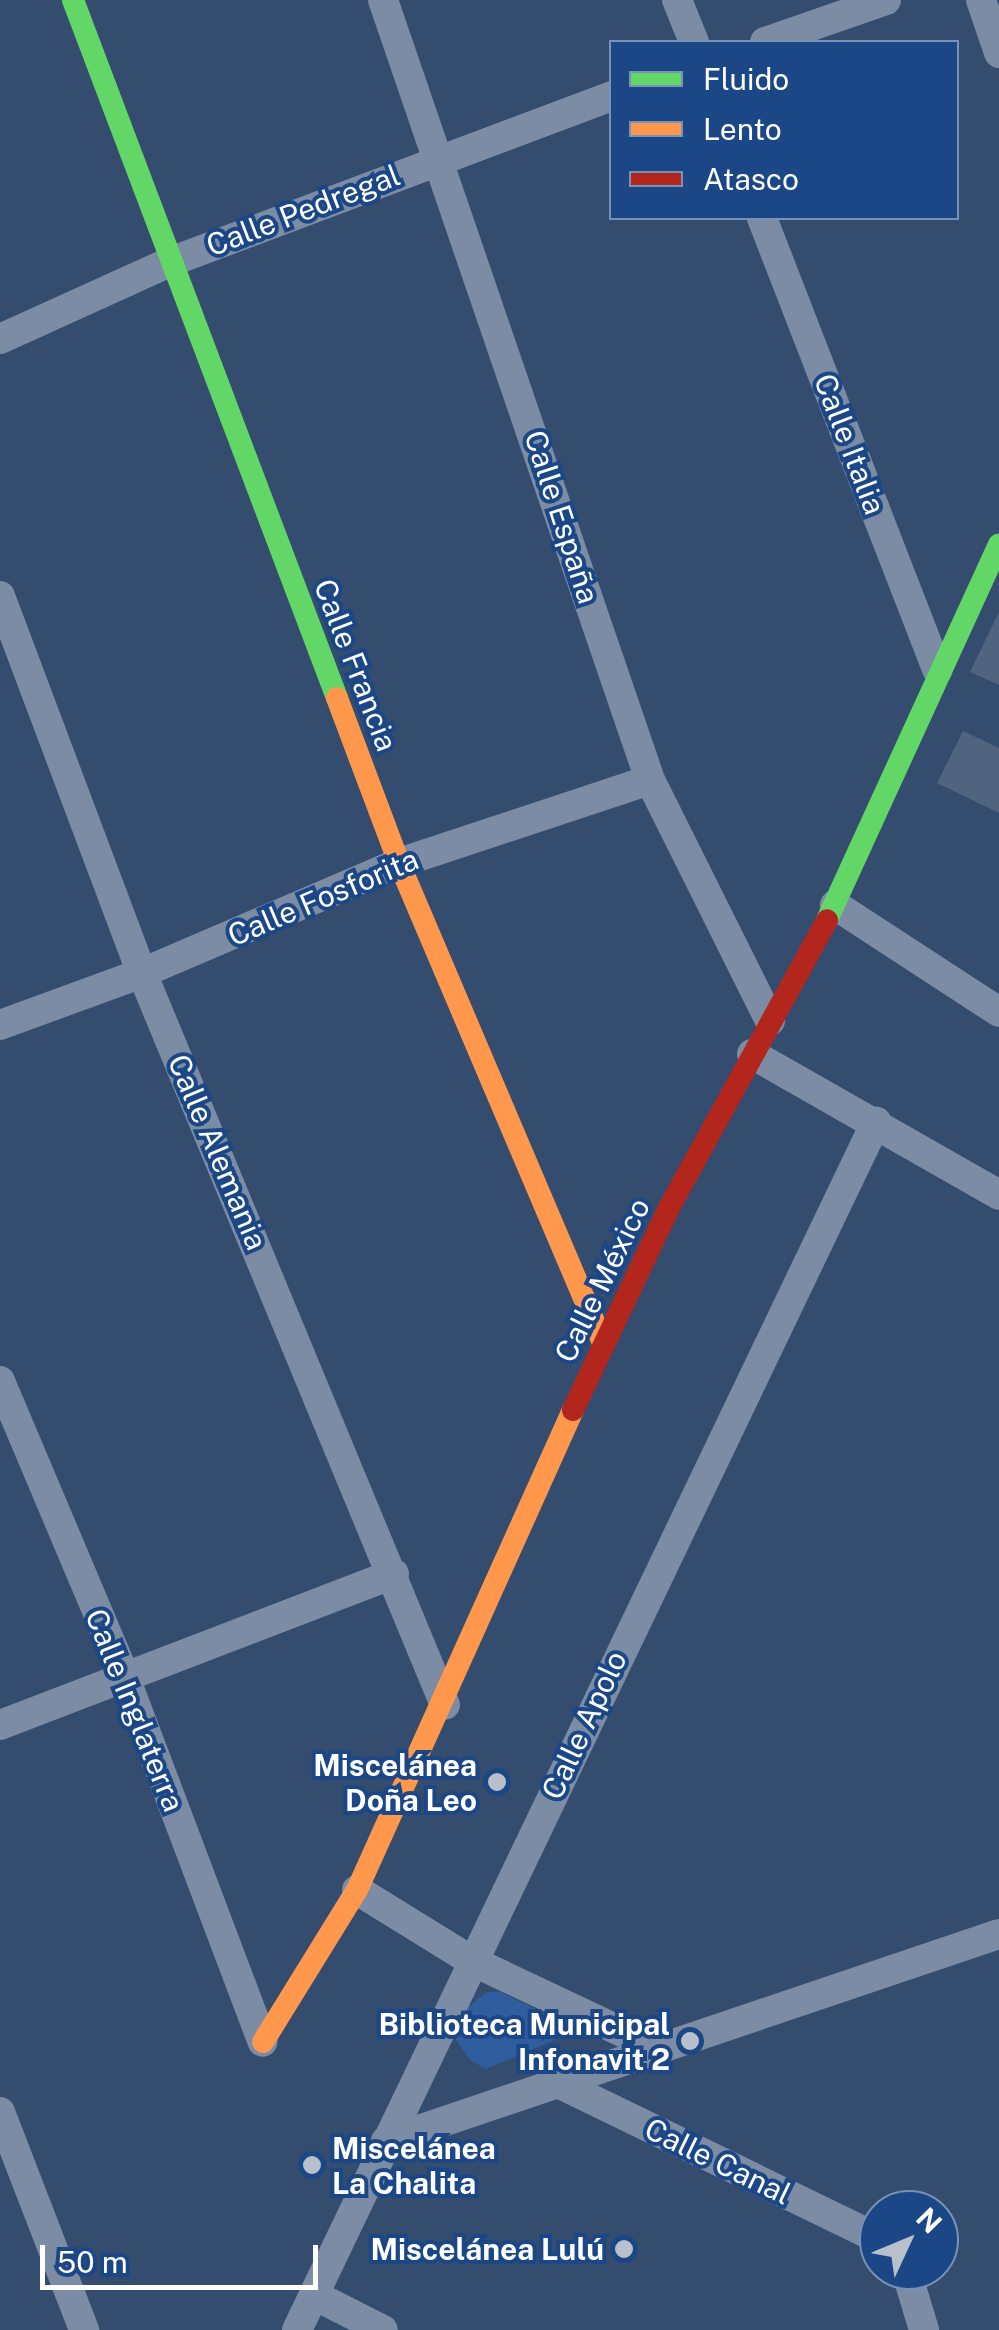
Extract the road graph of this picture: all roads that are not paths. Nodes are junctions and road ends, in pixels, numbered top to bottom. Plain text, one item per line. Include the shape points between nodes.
1 (73, 0) edge
2 (383, 0) edge
3 (678, 0) edge
4 (886, 0) edge
5 (981, 0) edge
6 (693, 40) edge
7 (771, 40) edge
8 (999, 53) edge
9 (609, 97) edge
10 (442, 156) junction
11 (763, 220) edge
12 (170, 262) junction
13 (0, 339) edge
14 (999, 545) edge
15 (0, 596) edge
16 (938, 670) junction
17 (650, 780) junction
18 (399, 863) junction
19 (835, 905) junction
20 (142, 973) junction
21 (999, 1012) edge
22 (770, 1021) junction
23 (0, 1025) edge
24 (752, 1054) junction
25 (876, 1122) junction
26 (999, 1195) edge
27 (603, 1344) junction
28 (0, 1382) edge
29 (394, 1574) junction
30 (124, 1675) junction
31 (445, 1705) junction
32 (0, 1726) edge
33 (357, 1890) junction
34 (999, 1934) edge
35 (472, 1961) junction
36 (263, 2042) joint
37 (656, 2048) junction
38 (558, 2083) junction
39 (0, 2112) edge
40 (386, 2140) junction
41 (859, 2229) edge
42 (912, 2290) edge
43 (314, 2294) junction
44 (84, 2330) edge
45 (297, 2330) edge
46 (383, 2330) edge
47 (924, 2330) edge

1 - 12 street, Calle Francia
2 - 10 street, Calle España
3 - 6 street
4 - 7 street
5 - 8 street
9 - 10 street, Calle Pedregal
10 - 12 street, Calle Pedregal
10 - 17 street, Calle España
11 - 16 street, Calle Italia
12 - 13 street, Calle Pedregal
12 - 18 street, Calle Francia
14 - 16 street, Calle México
15 - 20 street, Calle Alemania
16 - 19 street, Calle México
17 - 18 street, Calle Fosforita
17 - 22 street, Calle España
18 - 20 street, Calle Fosforita
18 - 27 street, Calle Francia
19 - 21 street
19 - 22 street, Calle México
20 - 23 street, Calle Fosforita
20 - 29 street, Calle Alemania
22 - 24 street, Calle México
24 - 25 street
24 - 27 street, Calle México
25 - 26 street
25 - 35 street, Calle Apolo
27 - 31 street, Calle México
28 - 30 street, Calle Inglaterra
29 - 30 street
29 - 31 street, Calle Alemania
30 - 32 street
30 - 36 street, Calle Inglaterra
31 - 33 street, Calle México
33 - 35 street
33 - 36 street, Calle México
34 - 37 street
35 - 37 street
35 - 40 street, Calle Apolo
37 - 38 street
38 - 40 street
38 - 41 street, Calle Canal
39 - 44 street
40 - 43 street, Calle Apolo
42 - 47 street
43 - 45 street, Calle Apolo
43 - 46 street

